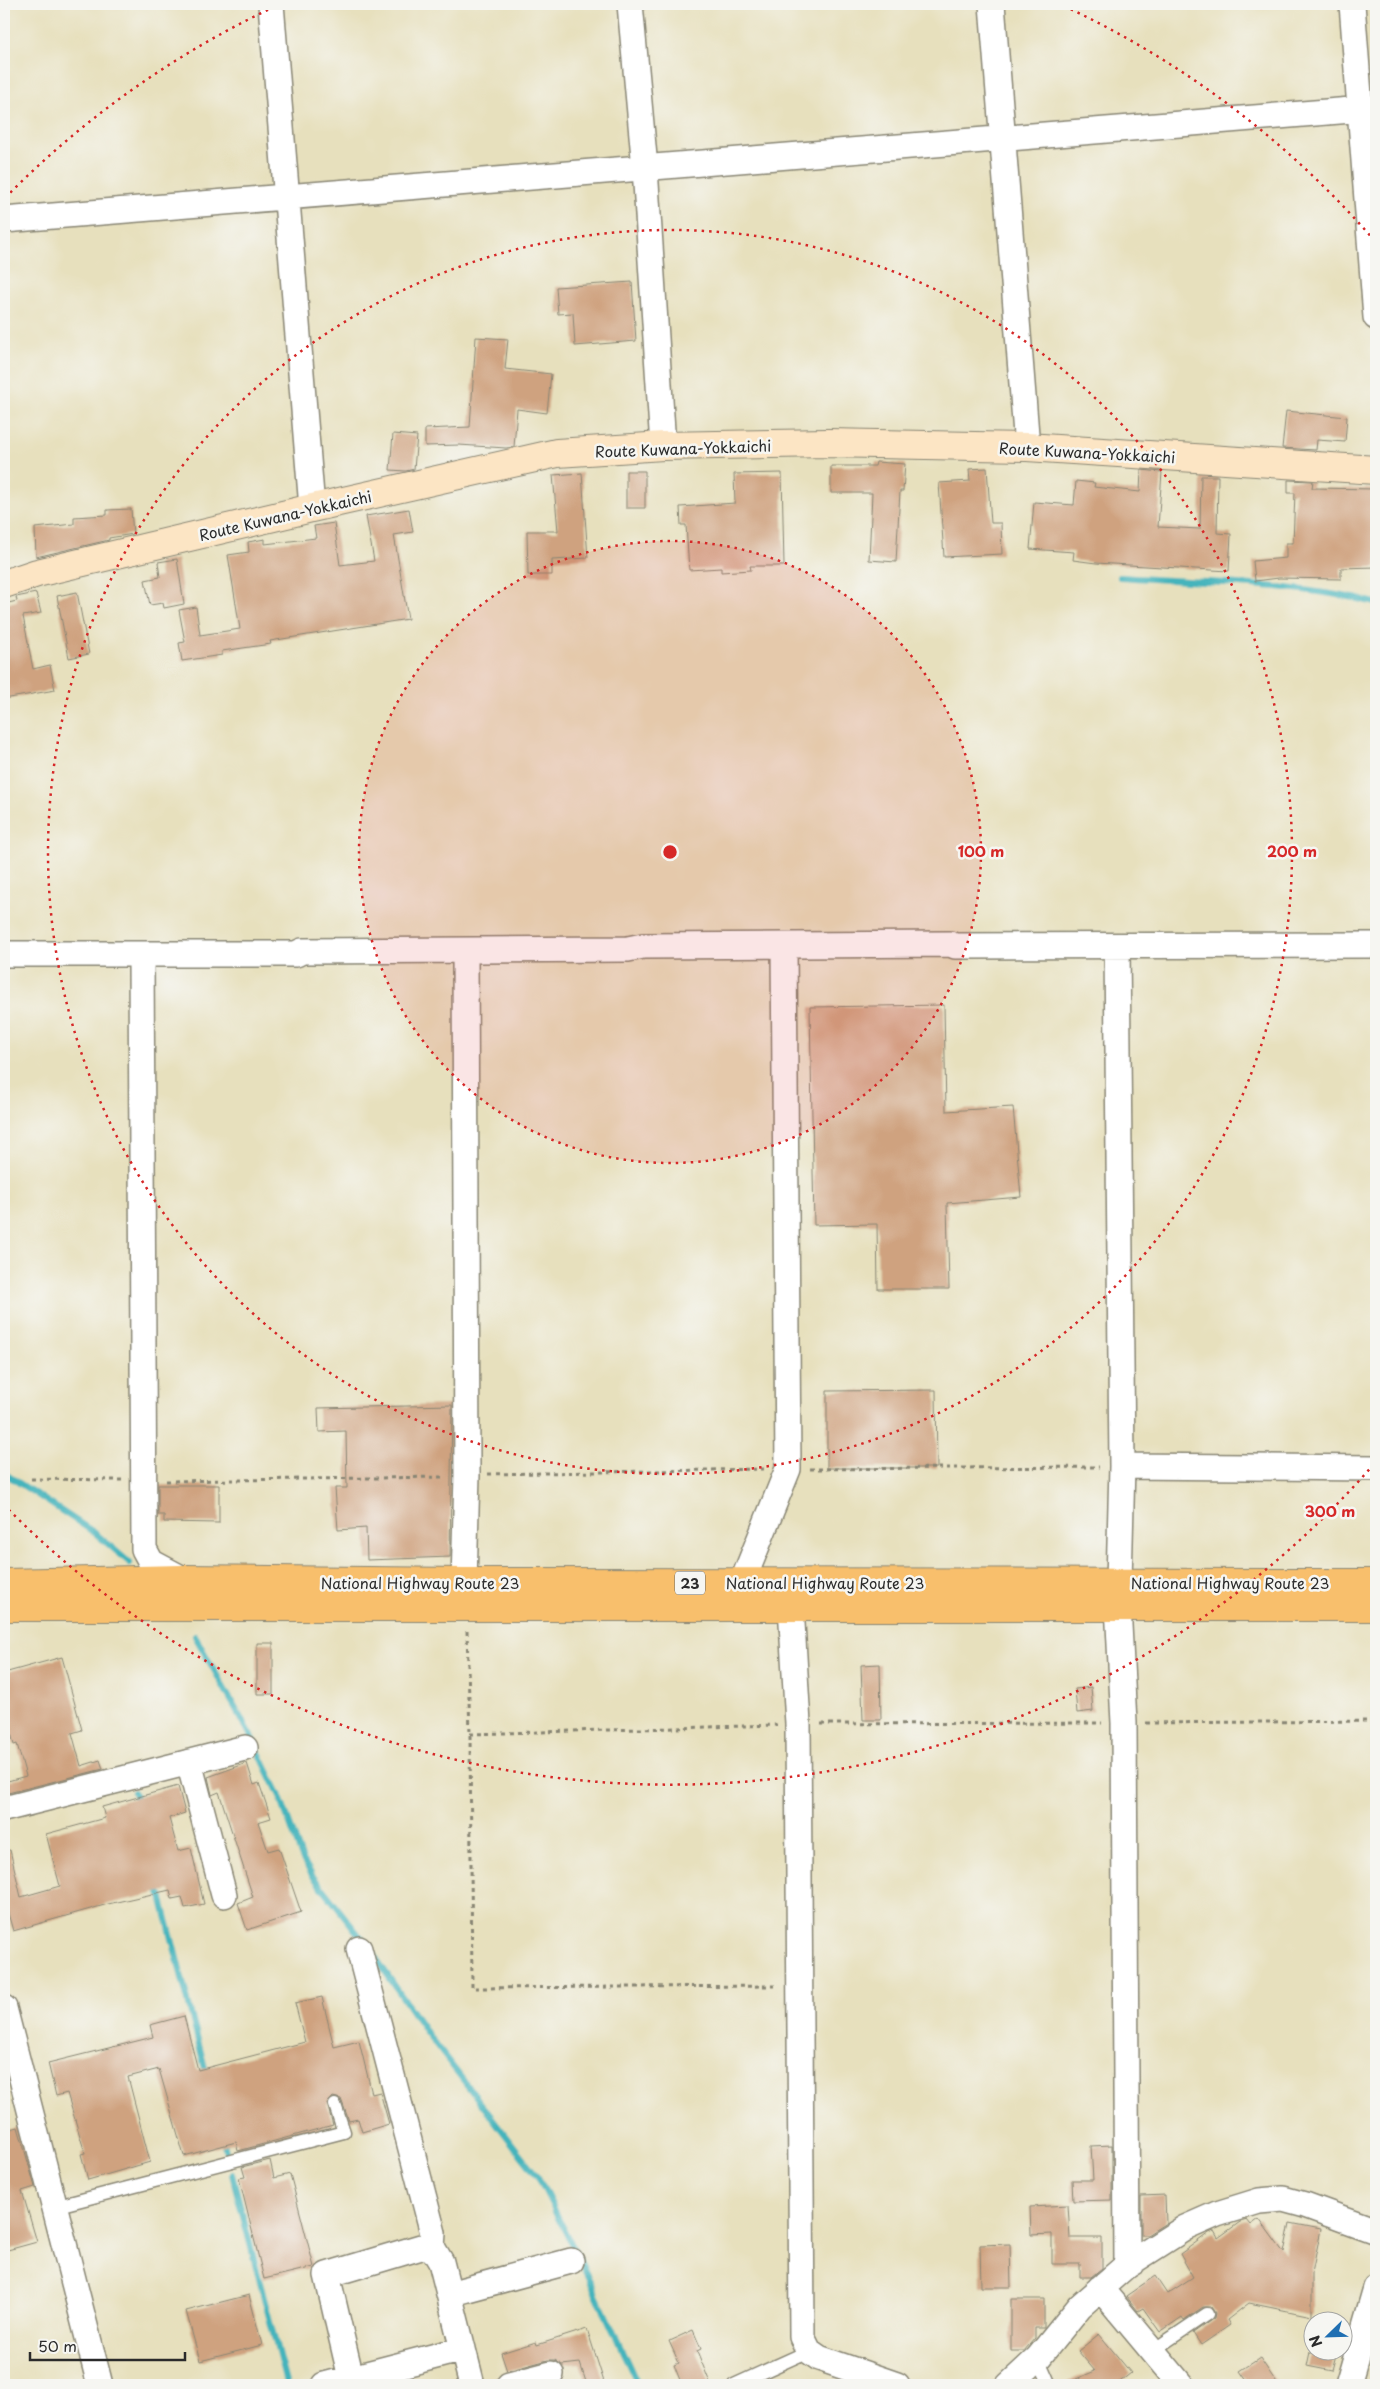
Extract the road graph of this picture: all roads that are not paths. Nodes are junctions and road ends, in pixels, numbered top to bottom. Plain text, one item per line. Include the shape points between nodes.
1 (271, 4) edge
2 (630, 4) edge
3 (992, 4) edge
4 (1352, 4) edge
5 (1368, 108) edge
6 (1004, 138) junction
7 (645, 168) junction
8 (287, 198) junction
9 (4, 220) edge
10 (1376, 317) edge
11 (663, 446) junction
12 (1027, 447) junction
13 (1376, 470) edge
14 (312, 508) junction
15 (4, 584) edge
16 (1376, 945) edge
17 (784, 946) junction
18 (1117, 947) junction
19 (465, 951) junction
20 (4, 954) edge
21 (141, 955) junction
22 (1122, 1466) junction
23 (1376, 1468) edge
24 (183, 1579) junction
25 (4, 1582) edge
26 (1376, 1582) edge
27 (742, 1583) junction
28 (465, 1594) junction
29 (1118, 1594) junction
30 (790, 1606) junction
31 (4, 1607) edge
32 (1376, 1607) edge
33 (245, 1748) dead end
34 (190, 1762) junction
35 (4, 1809) edge
36 (224, 1895) dead end
37 (359, 1949) dead end
38 (4, 2008) edge
39 (336, 2105) dead end
40 (54, 2207) junction
41 (1376, 2231) edge
42 (432, 2247) junction
43 (571, 2261) dead end
44 (1127, 2265) junction
45 (1100, 2288) junction
46 (1376, 2288) edge
47 (449, 2294) junction
48 (1208, 2314) dead end
49 (463, 2349) junction
50 (809, 2351) junction
51 (1152, 2351) junction
52 (1038, 2358) junction
53 (551, 2374) dead end
54 (351, 2378) junction
55 (887, 2384) edge
56 (100, 2385) edge
57 (324, 2385) edge
58 (472, 2385) edge
59 (509, 2385) edge
60 (736, 2385) edge
61 (1009, 2385) edge
62 (1050, 2385) edge
63 (1180, 2385) edge
64 (1348, 2385) edge

1 - 8 street
2 - 7 street
3 - 6 street
4 - 5 street
5 - 6 street
5 - 10 street
6 - 7 street
6 - 12 street
7 - 8 street
7 - 11 street
8 - 9 street
8 - 14 street
11 - 12 main road, Route Kuwana-Yokkaichi
11 - 14 main road, Route Kuwana-Yokkaichi via 557,453
12 - 13 main road, Route Kuwana-Yokkaichi
14 - 15 main road, Route Kuwana-Yokkaichi
16 - 18 street
17 - 18 street
17 - 19 street
17 - 27 street via 788,1469
18 - 22 street
19 - 21 street
19 - 28 street
20 - 21 street
21 - 24 street via 144,1549 151,1562
22 - 23 street
22 - 29 street
24 - 25 highway, National Highway Route 23 / 23
24 - 28 highway, National Highway Route 23 / 23
26 - 29 highway, National Highway Route 23 / 23
27 - 28 highway, National Highway Route 23 / 23
27 - 29 highway, National Highway Route 23 / 23
28 - 30 highway, National Highway Route 23 / 23
28 - 31 highway, National Highway Route 23 / 23
29 - 30 highway, National Highway Route 23 / 23
29 - 32 highway, National Highway Route 23 / 23
29 - 44 street via 1124,1723
30 - 50 street via 798,1724 802,2337
33 - 34 street
34 - 35 street
34 - 36 street
37 - 42 street via 433,2233
38 - 40 street
39 - 40 lane via 344,2132
40 - 56 street
41 - 44 street via 1283,2199 1259,2201 1184,2228
42 - 47 street
42 - 54 street via 421,2247 326,2274
43 - 47 street
44 - 45 street
45 - 51 street
45 - 52 street via 1080,2306
46 - 64 street
47 - 49 street
48 - 51 lane
49 - 54 street
49 - 58 street
50 - 55 street
50 - 60 lane
51 - 63 street
52 - 61 street
52 - 62 lane
53 - 59 street
54 - 57 street

